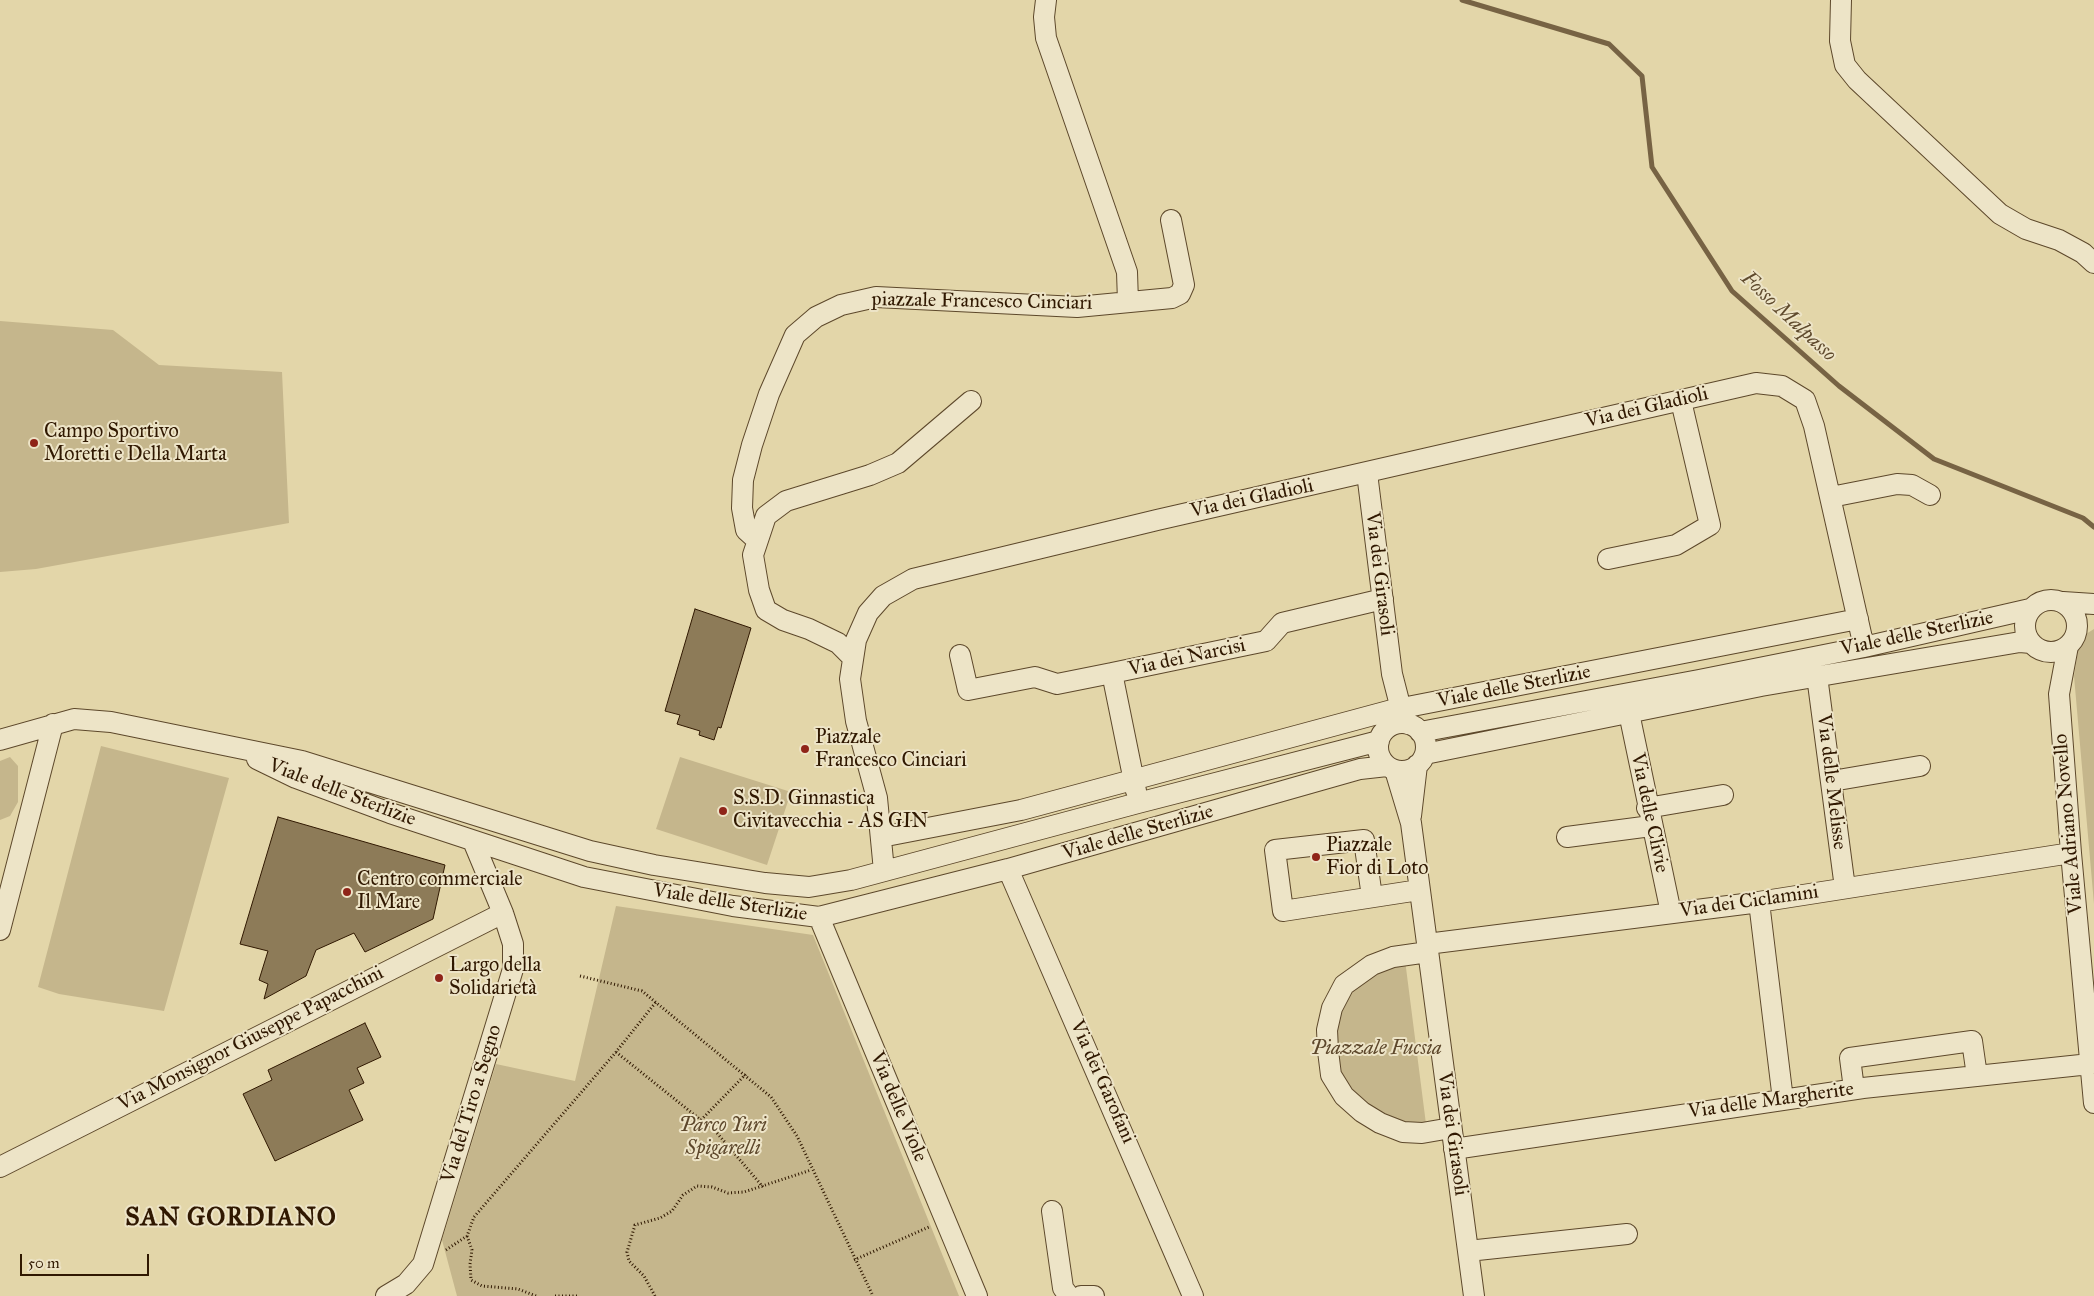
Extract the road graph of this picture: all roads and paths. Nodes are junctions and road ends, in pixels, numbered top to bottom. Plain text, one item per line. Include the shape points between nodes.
1 (1046, 0) edge
2 (1841, 0) edge
3 (1171, 220) dead end
4 (2094, 263) edge
5 (1128, 302) junction
6 (971, 401) dead end
7 (1681, 401) junction
8 (1367, 473) junction
9 (1930, 495) dead end
10 (1831, 497) junction
11 (757, 540) junction
12 (1608, 559) dead end
13 (1383, 599) junction
14 (2063, 602) junction
15 (2094, 604) edge
16 (2030, 609) junction
17 (2094, 616) edge
18 (1858, 619) junction
19 (2077, 628) junction
20 (2035, 646) junction
21 (2068, 646) junction
22 (1864, 647) junction
23 (960, 655) dead end
24 (853, 658) junction
25 (1112, 673) junction
26 (1817, 676) junction
27 (2059, 694) junction
28 (1629, 713) junction
29 (53, 724) junction
30 (1398, 724) junction
31 (0, 740) edge
32 (229, 745) junction
33 (1421, 760) junction
34 (1920, 766) dead end
35 (1391, 768) junction
36 (1133, 780) junction
37 (1832, 781) junction
38 (1723, 795) dead end
39 (1138, 803) junction
40 (1650, 817) junction
41 (1411, 823) junction
42 (881, 837) junction
43 (1567, 837) dead end
44 (473, 841) junction
45 (2071, 853) junction
46 (1008, 869) junction
47 (884, 871) junction
48 (1845, 888) junction
49 (1419, 890) junction
50 (1372, 897) junction
51 (1759, 902) junction
52 (503, 913) junction
53 (1671, 914) junction
54 (819, 917) junction
55 (0, 930) edge
56 (1427, 948) junction
57 (580, 976) dead end
58 (656, 1002) junction
59 (616, 1052) junction
60 (2090, 1064) junction
61 (746, 1074) junction
62 (1977, 1076) junction
63 (1854, 1089) junction
64 (1783, 1100) junction
65 (2094, 1103) edge
66 (701, 1120) junction
67 (1451, 1128) junction
68 (1454, 1149) junction
69 (0, 1167) edge
70 (811, 1170) junction
71 (764, 1187) junction
72 (1052, 1211) dead end
73 (945, 1220) junction
74 (1626, 1234) dead end
75 (467, 1236) junction
76 (1468, 1251) junction
77 (854, 1260) junction
78 (423, 1264) junction
79 (386, 1296) edge
80 (536, 1296) edge
81 (555, 1296) edge
82 (578, 1296) edge
83 (655, 1296) edge
84 (873, 1296) edge
85 (977, 1296) edge
86 (1069, 1296) edge
87 (1081, 1296) edge
88 (1094, 1296) edge
89 (1193, 1296) edge
90 (1474, 1296) edge

1 - 5 street via 1046,38 1127,272
2 - 4 street via 1840,41 1845,65 1857,80 2000,214 2026,229 2059,240
3 - 5 street, piazzale Francesco Cinciari via 1184,284 1180,294 1155,301
5 - 11 street, piazzale Francesco Cinciari via 1077,307 876,297 841,305 816,317 794,336 752,445 743,480 742,508 746,530
6 - 11 street via 898,462 870,475 786,501 766,516
7 - 8 street, Via dei Gladioli
7 - 10 street, Via dei Gladioli via 1756,383 1782,386 1805,400
7 - 12 street via 1710,525 1676,545
8 - 13 street, Via dei Girasoli
8 - 24 street, Via dei Gladioli via 913,579 883,596 868,613 856,640
9 - 10 street via 1912,485 1897,484
10 - 18 street, Via dei Gladioli
11 - 24 street via 753,555 766,610 838,643
13 - 25 street, Via dei Narcisi via 1282,623 1266,641
13 - 30 street, Via dei Girasoli
14 - 15 street
14 - 16 street via 2045,600
14 - 19 street via 2074,613
16 - 20 street via 2024,626
16 - 22 street, Viale delle Sterlizie
17 - 19 street
18 - 22 street, Via dei Gladioli
18 - 30 street, Viale delle Sterlizie
19 - 21 street
20 - 21 street via 2054,652
20 - 26 street, Viale delle Sterlizie via 2020,642
20 - 27 street, Viale Adriano Novello
21 - 27 street, Viale Adriano Novello
22 - 30 street, Viale delle Sterlizie
23 - 25 street via 968,690 1035,677 1057,684
24 - 42 street, Via dei Gladioli via 850,679 856,721 877,798
25 - 36 street, Via dei Narcisi
26 - 28 street, Viale delle Sterlizie
26 - 37 street, Via delle Melisse
27 - 45 street, Viale Adriano Novello
28 - 33 street, Viale delle Sterlizie
28 - 40 street, Via delle Clivie
29 - 31 street, Viale delle Sterlizie
29 - 32 street, Viale delle Sterlizie via 74,719 111,722
29 - 55 street
30 - 33 street, Via dei Girasoli via 1426,744
30 - 35 street, Via dei Girasoli via 1381,759
30 - 36 street, Viale delle Sterlizie
30 - 39 street, Viale delle Sterlizie
32 - 44 street, Viale delle Sterlizie via 296,778
32 - 47 street, Viale delle Sterlizie via 302,761 590,851 654,865 809,887
33 - 35 street, Viale delle Sterlizie via 1405,771
33 - 41 street, Via dei Girasoli
34 - 37 street
35 - 41 street, Via dei Girasoli
35 - 46 street, Viale delle Sterlizie via 1360,769
36 - 39 street, Via dei Narcisi
36 - 42 street, Viale delle Sterlizie via 1021,810
37 - 48 street, Via delle Melisse
38 - 40 street
39 - 47 street, Viale delle Sterlizie
40 - 43 street
40 - 53 street, Via delle Clivie
41 - 49 street, Via dei Girasoli
42 - 47 street, Via dei Gladioli
44 - 52 street, Via del Tiro a Segno
44 - 54 street, Viale delle Sterlizie via 584,878 732,906
45 - 48 street, Via dei Ciclamini
45 - 60 street, Viale Adriano Novello
46 - 54 street, Viale delle Sterlizie
46 - 89 street, Via dei Garofani
48 - 51 street, Via dei Ciclamini
49 - 50 street
49 - 56 street, Via dei Girasoli
50 - 50 street via 1283,911 1275,850 1364,840
51 - 53 street, Via dei Ciclamini
51 - 64 street
52 - 69 street, Via Monsignor Giuseppe Papacchini
52 - 78 street, Via del Tiro a Segno via 513,944 512,969
53 - 56 street, Via dei Ciclamini
54 - 73 street, Via delle Viole
56 - 67 street, Via dei Girasoli
56 - 67 street via 1372,965 1344,985 1332,1008 1327,1030 1331,1075 1344,1096 1362,1112 1403,1132 1422,1133
57 - 58 path via 642,991
58 - 59 path
58 - 61 path
59 - 66 path
59 - 75 path via 474,1217
60 - 62 street, Via delle Margherite
60 - 65 street, Viale Adriano Novello
61 - 66 path
61 - 70 path via 776,1105 797,1136
62 - 63 street, Via delle Margherite
62 - 63 street via 1972,1042 1850,1058
63 - 64 street, Via delle Margherite
64 - 68 street, Via delle Margherite
66 - 71 path via 717,1133
67 - 68 street, Via dei Girasoli
68 - 76 street, Via dei Girasoli
70 - 71 path
70 - 77 path
71 - 83 path via 728,1193 697,1186 683,1195 672,1211 635,1225 626,1252
72 - 86 street via 1063,1288
73 - 77 path
73 - 85 street, Via delle Viole
74 - 76 street
75 - 78 path
75 - 80 path via 472,1250 471,1280 482,1286 518,1289
76 - 90 street, Via dei Girasoli
77 - 84 path
78 - 79 street, Via del Tiro a Segno via 406,1284
81 - 82 path
87 - 88 street

